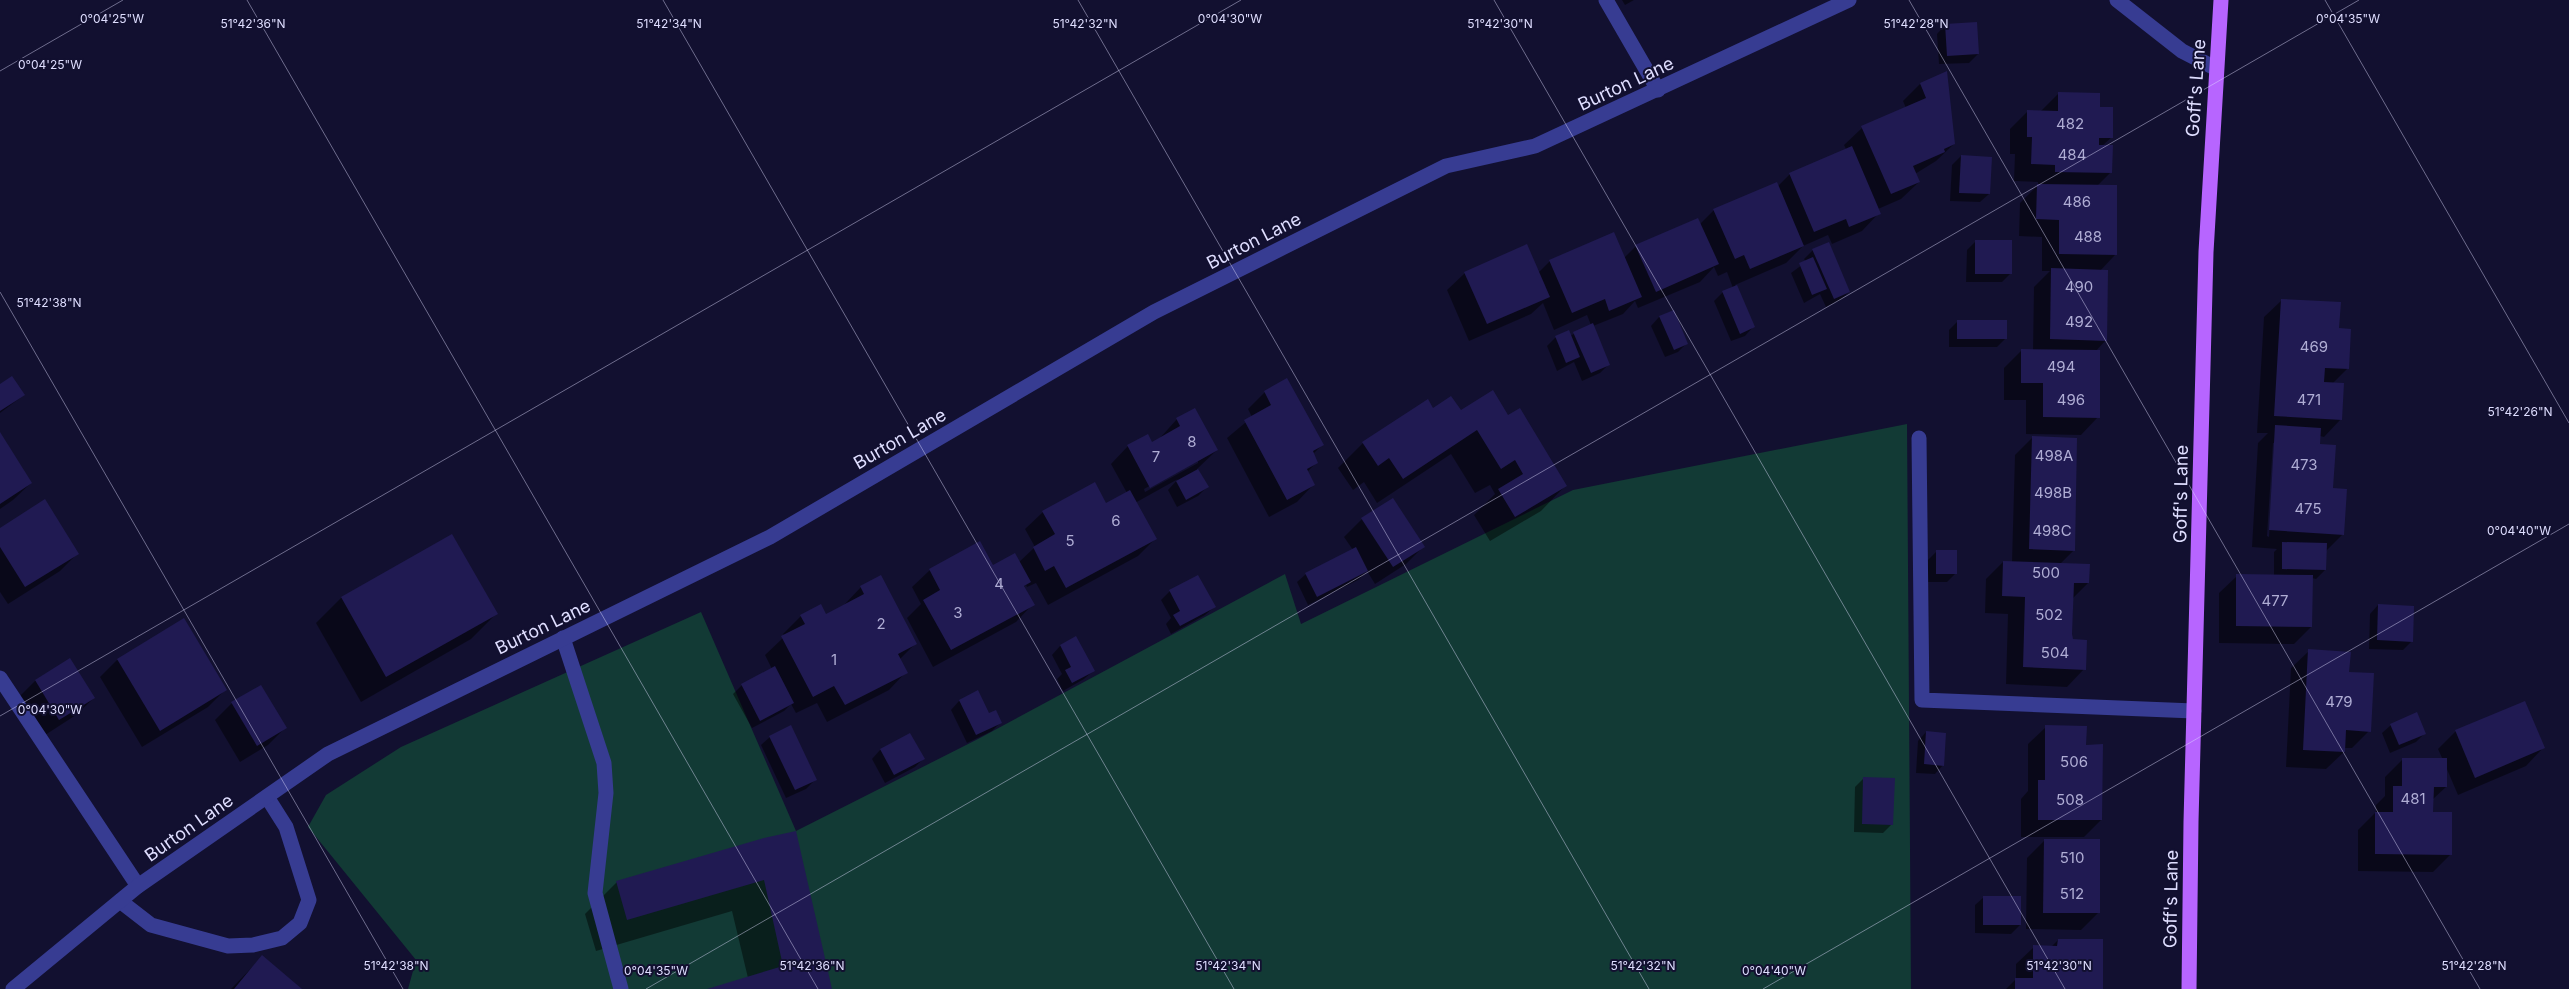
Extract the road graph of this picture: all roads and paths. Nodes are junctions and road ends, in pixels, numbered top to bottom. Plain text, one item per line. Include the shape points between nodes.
1 (1606, 0) edge
2 (1849, 0) edge
3 (2117, 0) edge
4 (2221, 0) edge
5 (2216, 68) junction
6 (1658, 90) junction
7 (1919, 438) dead end
8 (563, 638) junction
9 (0, 678) edge
10 (2194, 711) junction
11 (267, 797) junction
12 (138, 886) junction
13 (120, 901) junction
14 (13, 989) edge
15 (621, 989) edge
16 (2189, 989) edge

1 - 6 street
2 - 6 street, Burton Lane
3 - 5 street via 2182,51
4 - 5 main road, Goff's Lane
5 - 10 main road, Goff's Lane via 2206,252
6 - 8 street, Burton Lane via 1535,146 1446,166 1154,312 770,536
7 - 10 street via 1922,700
8 - 11 street, Burton Lane via 328,754
8 - 15 street via 604,763 606,793 595,893
9 - 12 street
10 - 16 main road, Goff's Lane
11 - 12 street, Burton Lane
11 - 13 street via 286,827 309,900 300,922 282,938 254,945 228,946 151,925
12 - 13 street, Burton Lane
13 - 14 street, Burton Lane

